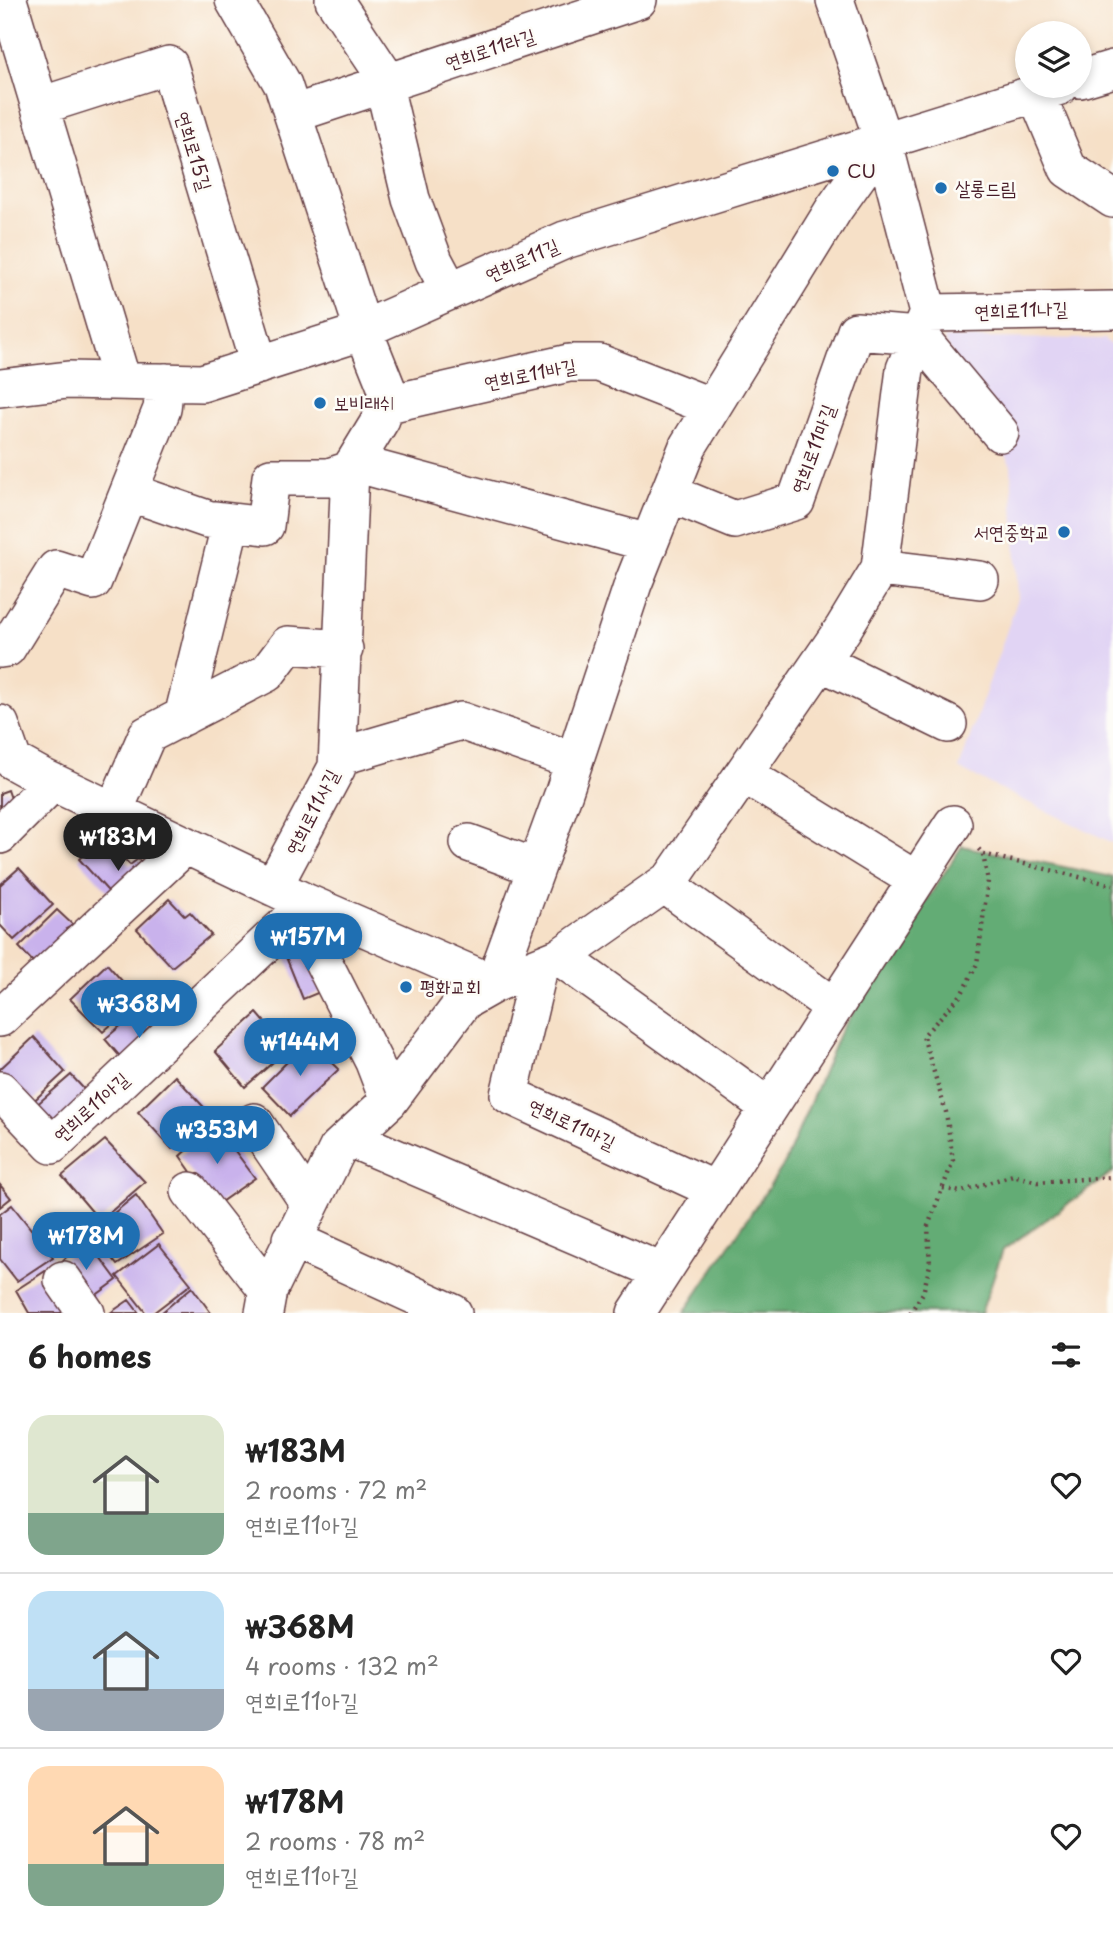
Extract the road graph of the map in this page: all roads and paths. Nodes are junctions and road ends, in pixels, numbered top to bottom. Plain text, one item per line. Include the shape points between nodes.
1 (8, 0) edge
2 (234, 0) edge
3 (334, 0) edge
4 (638, 0) edge
5 (835, 0) edge
6 (1113, 69) edge
7 (1092, 75) edge
8 (383, 84) junction
9 (1022, 98) edge
10 (1050, 98) edge
11 (40, 106) junction
12 (293, 114) junction
13 (883, 140) junction
14 (1113, 199) edge
15 (450, 291) junction
16 (1113, 310) edge
17 (923, 324) junction
18 (363, 329) junction
19 (259, 365) junction
20 (122, 381) junction
21 (164, 382) junction
22 (0, 388) edge
23 (384, 405) junction
24 (712, 407) junction
25 (1000, 433) dead end
26 (352, 466) junction
27 (129, 492) junction
28 (669, 493) junction
29 (231, 522) junction
30 (649, 543) junction
31 (880, 568) junction
32 (980, 580) dead end
33 (0, 649) edge
34 (344, 649) junction
35 (821, 662) junction
36 (183, 717) junction
37 (0, 723) edge
38 (948, 724) dead end
39 (338, 757) junction
40 (574, 761) junction
41 (744, 774) junction
42 (53, 782) junction
43 (114, 811) junction
44 (953, 824) joint
45 (0, 835) edge
46 (469, 843) dead end
47 (186, 845) junction
48 (984, 854) junction
49 (534, 867) junction
50 (916, 880) junction
51 (664, 884) junction
52 (1113, 885) edge
53 (291, 902) junction
54 (550, 963) junction
55 (494, 984) junction
56 (834, 1007) junction
57 (0, 1018) edge
58 (0, 1090) edge
59 (389, 1101) junction
60 (769, 1107) junction
61 (254, 1122) dead end
62 (349, 1138) junction
63 (1113, 1177) edge
64 (943, 1188) junction
65 (715, 1190) junction
66 (190, 1191) dead end
67 (309, 1203) junction
68 (291, 1240) junction
69 (662, 1272) junction
70 (63, 1280) dead end
71 (266, 1302) edge
72 (86, 1313) edge
73 (453, 1313) edge
74 (636, 1313) edge
75 (910, 1313) edge

1 - 11 street
2 - 12 street via 283,85
3 - 8 street via 380,69
4 - 8 street, 연희로11라길
5 - 13 street
6 - 7 street
8 - 12 street, 연희로11라길
8 - 15 street via 411,199
9 - 13 street, 연희로11길
10 - 14 street, 연희로11길 via 1068,169
11 - 19 street, 연희로15길 via 169,65
11 - 20 street
12 - 18 street
13 - 15 street, 연희로11길 via 565,240
13 - 17 street
13 - 24 street via 834,209
15 - 18 street, 연희로11길
16 - 17 street, 연희로11나길
17 - 25 street
17 - 28 street, 연희로11마길 via 856,331 796,501 735,520
17 - 31 street via 905,369
18 - 19 street, 연희로11길
18 - 23 street via 387,390
19 - 21 street, 연희로11길 via 201,383
20 - 21 street, 연희로11길
20 - 22 street, 연희로11길 via 68,380
21 - 27 street via 162,410
23 - 24 street, 연희로11바길 via 569,363 599,363
23 - 26 street, 연희로11사길 via 381,419
24 - 28 street via 688,446
26 - 29 street via 328,477 271,477 265,526
26 - 30 street
26 - 34 street, 연희로11사길
27 - 29 street via 207,519
27 - 33 street via 93,580 56,569 7,648
28 - 30 street
29 - 36 street
30 - 40 street
31 - 32 street
31 - 35 street
34 - 36 street via 288,645 267,673
34 - 39 street, 연희로11사길
35 - 38 street
35 - 41 street
36 - 43 street via 147,735
37 - 42 street via 13,761
39 - 40 street via 461,721
39 - 53 street, 연희로11사길
40 - 49 street
41 - 50 street
41 - 51 street
42 - 43 street
42 - 45 street
43 - 47 street
44 - 48 path
44 - 50 street
46 - 49 street
47 - 53 street
47 - 57 street
48 - 52 path
48 - 64 path via 988,881 977,964 961,995 923,1036 946,1112 953,1161
49 - 55 street
50 - 56 street
51 - 54 street
51 - 56 street
53 - 55 street
53 - 58 street, 연희로11아길 via 52,1145
53 - 59 street via 374,1062
54 - 55 street
54 - 60 street
54 - 65 street, 연희로11마길 via 509,1095
55 - 59 street via 464,1001
56 - 60 street
59 - 62 street
60 - 65 street
61 - 67 street
62 - 67 street via 338,1148
62 - 69 street
63 - 64 path via 1038,1182 1013,1174 960,1192
64 - 75 path via 928,1226 930,1265 923,1293
65 - 69 street
66 - 71 street
67 - 68 street
68 - 71 street
68 - 73 street
69 - 74 street
70 - 72 street

